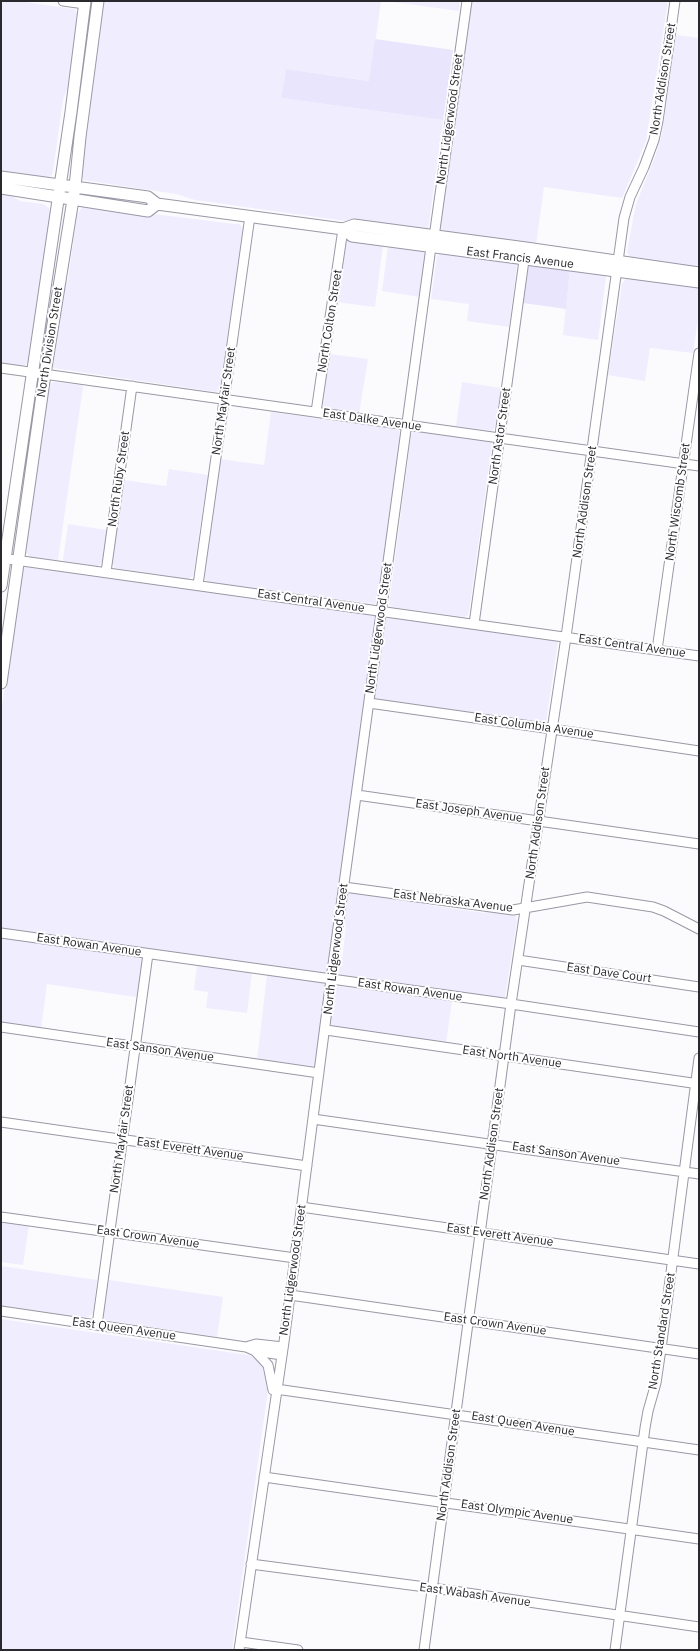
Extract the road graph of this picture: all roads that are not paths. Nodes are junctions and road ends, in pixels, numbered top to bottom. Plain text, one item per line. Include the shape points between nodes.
1 (63, 1) edge
2 (98, 1) edge
3 (467, 1) edge
4 (674, 1) edge
5 (85, 2) edge
6 (94, 33) junction
7 (1, 177) edge
8 (59, 185) junction
9 (75, 187) junction
10 (1, 188) edge
11 (58, 197) junction
12 (73, 200) junction
13 (157, 204) junction
14 (250, 216) junction
15 (343, 229) junction
16 (433, 242) junction
17 (525, 253) junction
18 (618, 266) junction
19 (699, 273) edge
20 (699, 282) edge
21 (699, 353) edge
22 (1, 368) edge
23 (32, 372) junction
24 (45, 374) junction
25 (132, 386) junction
26 (225, 399) junction
27 (316, 412) junction
28 (408, 425) junction
29 (499, 438) junction
30 (592, 451) junction
31 (684, 464) junction
32 (699, 466) edge
33 (3, 558) edge
34 (18, 560) junction
35 (106, 572) junction
36 (198, 585) junction
37 (1, 586) edge
38 (382, 611) junction
39 (474, 624) junction
40 (4, 636) edge
41 (566, 637) junction
42 (657, 650) junction
43 (699, 656) edge
44 (1, 683) edge
45 (369, 703) junction
46 (552, 728) junction
47 (699, 751) edge
48 (357, 795) junction
49 (538, 820) junction
50 (699, 844) edge
51 (344, 886) junction
52 (525, 909) junction
53 (699, 929) edge
54 (1, 933) edge
55 (148, 954) junction
56 (518, 960) junction
57 (331, 979) junction
58 (699, 987) edge
59 (511, 1004) junction
60 (1, 1027) edge
61 (326, 1030) junction
62 (699, 1032) edge
63 (135, 1046) junction
64 (504, 1055) junction
65 (699, 1058) edge
66 (319, 1073) junction
67 (697, 1084) edge
68 (313, 1119) junction
69 (1, 1122) edge
70 (122, 1139) junction
71 (493, 1144) junction
72 (307, 1166) junction
73 (685, 1172) junction
74 (699, 1174) edge
75 (302, 1207) junction
76 (1, 1217) edge
77 (109, 1232) junction
78 (480, 1232) junction
79 (295, 1258) junction
80 (673, 1260) junction
81 (699, 1264) edge
82 (290, 1295) junction
83 (1, 1311) edge
84 (469, 1320) junction
85 (97, 1325) junction
86 (246, 1347) junction
87 (661, 1349) junction
88 (255, 1351) junction
89 (282, 1351) junction
90 (699, 1354) edge
91 (276, 1389) junction
92 (274, 1399) junction
93 (456, 1414) junction
94 (643, 1443) junction
95 (699, 1450) edge
96 (264, 1477) junction
97 (444, 1502) junction
98 (632, 1529) junction
99 (699, 1539) edge
100 (251, 1564) junction
101 (432, 1588) junction
102 (620, 1616) junction
103 (699, 1627) edge
104 (240, 1646) edge
105 (298, 1650) edge
106 (424, 1650) edge
107 (616, 1650) edge

1 - 5 street
2 - 6 main road, North Division Street
3 - 16 street, North Lidgerwood Street
4 - 18 street, North Addison Street via 654,140 624,218
5 - 6 main road via 90,9 89,24
5 - 8 main road, North Division Street
6 - 9 main road, North Division Street
7 - 8 main road, East Francis Avenue
8 - 9 main road, East Francis Avenue
8 - 11 main road, North Division Street
9 - 12 main road, North Division Street
9 - 13 main road, East Francis Avenue via 148,197
10 - 11 main road, East Francis Avenue
11 - 12 main road, East Francis Avenue
11 - 23 main road, North Division Street
12 - 13 main road, East Francis Avenue via 148,211
12 - 24 main road, North Division Street
13 - 14 main road, East Francis Avenue
14 - 15 main road, East Francis Avenue
14 - 26 street, North Mayfair Street
15 - 16 main road, East Francis Avenue via 354,225
15 - 16 main road, East Francis Avenue via 352,236 404,244
15 - 27 street, North Colton Street
16 - 17 main road, East Francis Avenue
16 - 17 main road, East Francis Avenue via 468,241
16 - 28 street, North Lidgerwood Street
17 - 18 main road, East Francis Avenue
17 - 29 street, North Astor Street
18 - 19 main road, East Francis Avenue
18 - 20 main road, East Francis Avenue
18 - 30 street, North Addison Street
21 - 31 street, North Wiscomb Street
22 - 23 street, East Dalke Avenue
23 - 24 street, East Dalke Avenue
23 - 33 main road, North Division Street
24 - 25 street, East Dalke Avenue
24 - 34 main road, North Division Street
25 - 26 street, East Dalke Avenue
25 - 35 street, North Ruby Street
26 - 27 street, East Dalke Avenue
26 - 36 street, North Mayfair Street
27 - 28 street, East Dalke Avenue
28 - 29 street, East Dalke Avenue
28 - 38 street, North Lidgerwood Street
29 - 30 street, East Dalke Avenue
29 - 39 street, North Astor Street
30 - 31 street, East Dalke Avenue
30 - 41 street, North Addison Street
31 - 32 street, East Dalke Avenue
31 - 42 street, North Wiscomb Street
33 - 34 street, East Central Avenue
33 - 37 main road, North Division Street
34 - 35 street, East Central Avenue
34 - 40 main road, North Division Street
35 - 36 street, East Central Avenue
36 - 38 street, East Central Avenue
38 - 39 street, East Central Avenue
38 - 45 street, North Lidgerwood Street
39 - 41 street, East Central Avenue
40 - 44 main road, North Division Street
41 - 42 street, East Central Avenue
41 - 46 street, North Addison Street
42 - 43 street, East Central Avenue
45 - 46 street, East Columbia Avenue
45 - 48 street, North Lidgerwood Street
46 - 47 street, East Columbia Avenue
46 - 49 street, North Addison Street
48 - 49 street, East Joseph Avenue
48 - 51 street, North Lidgerwood Street
49 - 50 street, East Joseph Avenue
49 - 52 street, North Addison Street
51 - 52 street, East Nebraska Avenue via 513,910
51 - 57 street, North Lidgerwood Street
52 - 53 street, East Nebraska Avenue via 587,897 653,907
52 - 56 street, North Addison Street
54 - 55 street, East Rowan Avenue
55 - 57 street, East Rowan Avenue
55 - 63 street, North Mayfair Street
56 - 58 street, East Dave Court
56 - 59 street, North Addison Street
57 - 59 street, East Rowan Avenue
57 - 61 street, North Lidgerwood Street
59 - 62 street, East Rowan Avenue
59 - 64 street, North Addison Street
60 - 63 street, East Sanson Avenue
61 - 64 street, East North Avenue
61 - 66 street, North Lidgerwood Street
63 - 66 street, East Sanson Avenue
63 - 70 street, North Mayfair Street
64 - 67 street, East North Avenue
64 - 71 street, North Addison Street
65 - 67 street, North Standard Street
66 - 68 street, North Lidgerwood Street
67 - 73 street, North Standard Street
68 - 71 street, East Sanson Avenue
68 - 72 street, North Lidgerwood Street
69 - 70 street, East Everett Avenue
70 - 72 street, East Everett Avenue
70 - 77 street, North Mayfair Street
71 - 73 street, East Sanson Avenue
71 - 78 street, North Addison Street
72 - 75 street, North Lidgerwood Street
73 - 74 street, East Sanson Avenue
73 - 80 street, North Standard Street
75 - 78 street, East Everett Avenue
75 - 79 street, North Lidgerwood Street
76 - 77 street, East Crown Avenue
77 - 79 street, East Crown Avenue
77 - 85 street, North Mayfair Street
78 - 80 street, East Everett Avenue
78 - 84 street, North Addison Street
79 - 82 street, North Lidgerwood Street
80 - 81 street, East Everett Avenue
80 - 87 street, North Standard Street
82 - 84 street, East Crown Avenue
82 - 89 street, North Lidgerwood Street
83 - 85 street, East Queen Avenue
84 - 87 street, East Crown Avenue
84 - 93 street, North Addison Street
85 - 86 street, East Queen Avenue
86 - 88 street, East Queen Avenue
86 - 89 street, East Queen Avenue via 256,1344
87 - 90 street, East Crown Avenue
87 - 94 street, North Standard Street
88 - 89 street, East Queen Avenue
88 - 92 street via 268,1365
89 - 91 street, North Lidgerwood Street
91 - 92 street, North Lidgerwood Street
91 - 93 street, East Queen Avenue
92 - 96 street, North Lidgerwood Street
93 - 94 street, East Queen Avenue
93 - 97 street, North Addison Street
94 - 95 street, East Queen Avenue
94 - 98 street, North Standard Street
96 - 97 street, East Olympic Avenue
96 - 100 street, North Lidgerwood Street
97 - 98 street, East Olympic Avenue
97 - 101 street, North Addison Street
98 - 99 street, East Olympic Avenue
98 - 102 street, North Standard Street
100 - 101 street, East Wabash Avenue
100 - 104 street, North Lidgerwood Street
101 - 102 street, East Wabash Avenue
101 - 106 street, North Addison Street
102 - 103 street, East Wabash Avenue
102 - 107 street, North Standard Street
104 - 105 street

